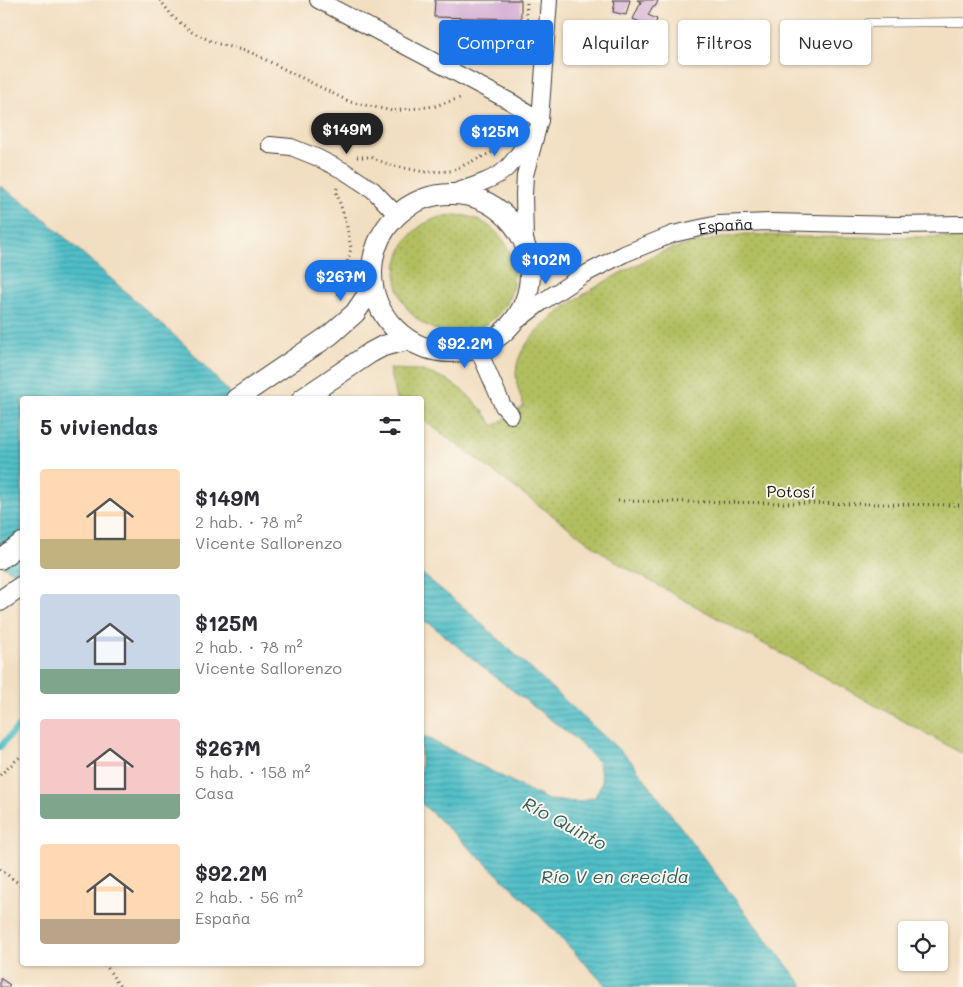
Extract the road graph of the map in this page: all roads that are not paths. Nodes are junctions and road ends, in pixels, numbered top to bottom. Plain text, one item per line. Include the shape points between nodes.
1 (318, 0) edge
2 (549, 0) edge
3 (963, 22) edge
4 (871, 23) edge
5 (540, 120) junction
6 (270, 145) dead end
7 (449, 194) junction
8 (397, 216) junction
9 (963, 224) edge
10 (525, 241) junction
11 (372, 288) junction
12 (513, 324) junction
13 (407, 340) junction
14 (478, 349) junction
15 (240, 396) edge
16 (306, 396) edge
17 (511, 415) dead end
18 (20, 544) edge
19 (0, 558) edge
20 (20, 587) edge
21 (0, 601) edge

1 - 5 street
2 - 5 street
3 - 4 lane
5 - 7 street via 520,153 505,169
5 - 10 street via 525,175
6 - 8 street via 291,147 344,171 373,190
7 - 8 street via 433,196 405,208
7 - 10 street via 486,200 514,221
8 - 11 street via 383,230 374,251
9 - 12 street, España via 771,222 718,224 673,234 584,274
10 - 12 street via 530,279 525,300
11 - 13 street via 390,323
11 - 15 street via 355,313 330,335
12 - 14 street via 495,341
13 - 14 street via 440,352
13 - 16 street via 384,346
14 - 17 street via 503,406
18 - 19 street
20 - 21 street

